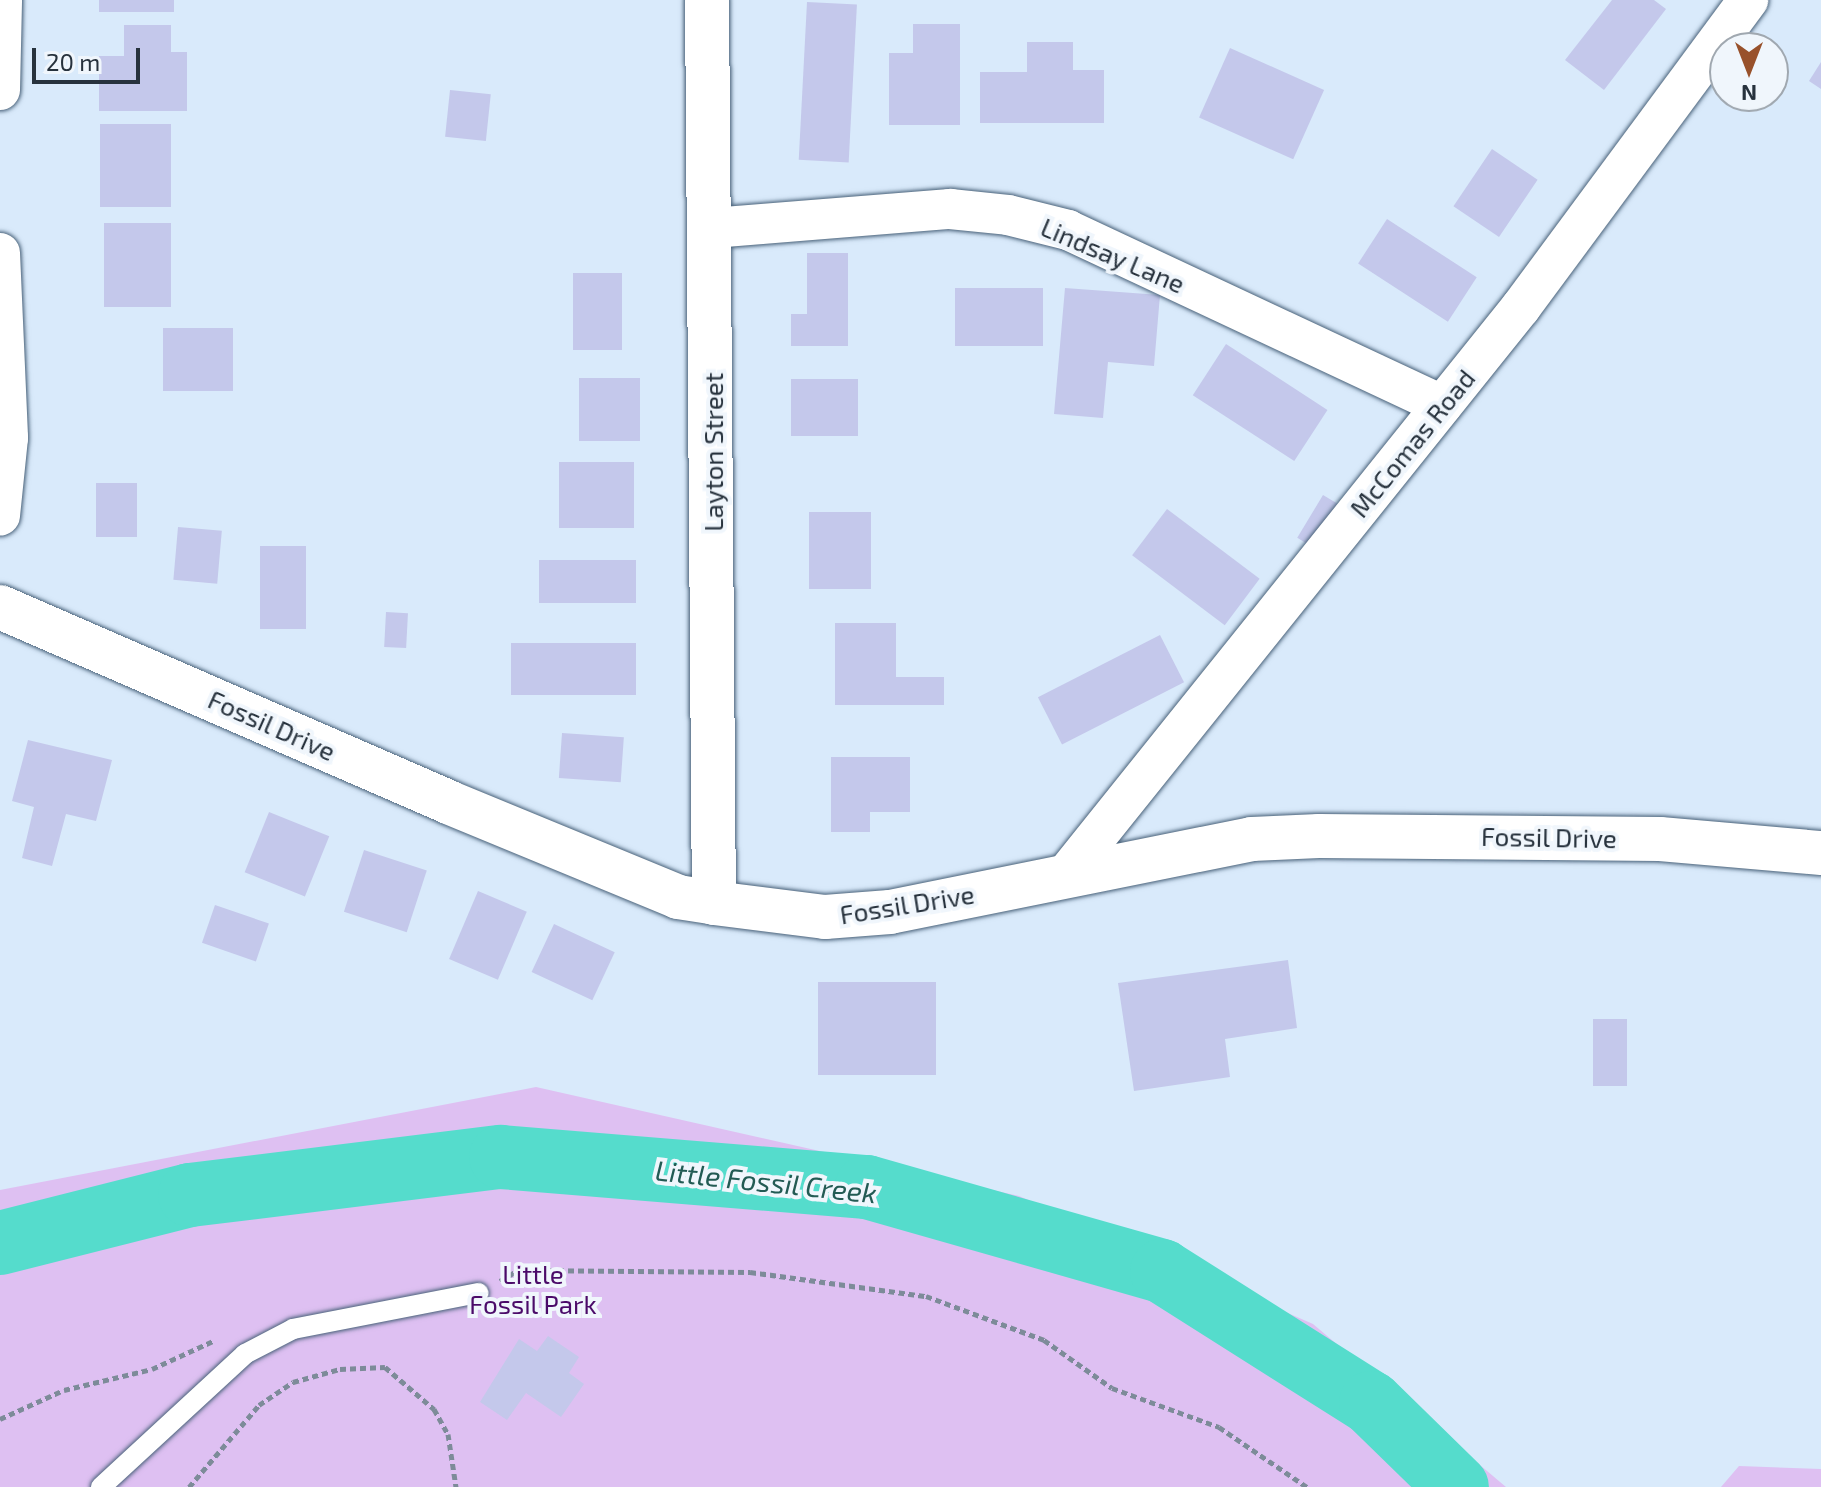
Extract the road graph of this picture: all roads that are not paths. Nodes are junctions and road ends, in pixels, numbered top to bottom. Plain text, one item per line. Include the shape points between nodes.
1 (2, 0) edge
2 (707, 0) edge
3 (1748, 0) edge
4 (0, 90) edge
5 (712, 228) junction
6 (0, 253) edge
7 (1442, 405) junction
8 (0, 516) edge
9 (0, 607) edge
10 (1821, 853) edge
11 (1064, 877) junction
12 (714, 903) junction
13 (479, 1293) road end
14 (101, 1487) edge

1 - 4 street
2 - 5 street, Layton Street
3 - 7 street, McComas Road
5 - 7 street, Lindsay Lane via 950,209 1008,215 1068,230
5 - 12 street, Layton Street
6 - 8 street via 8,438
7 - 11 street, McComas Road
9 - 12 street, Fossil Drive via 448,802 678,897
10 - 11 street, Fossil Drive via 1660,839 1387,833 1252,839
11 - 12 street, Fossil Drive via 877,913 825,917
13 - 14 lane via 293,1329 245,1354

